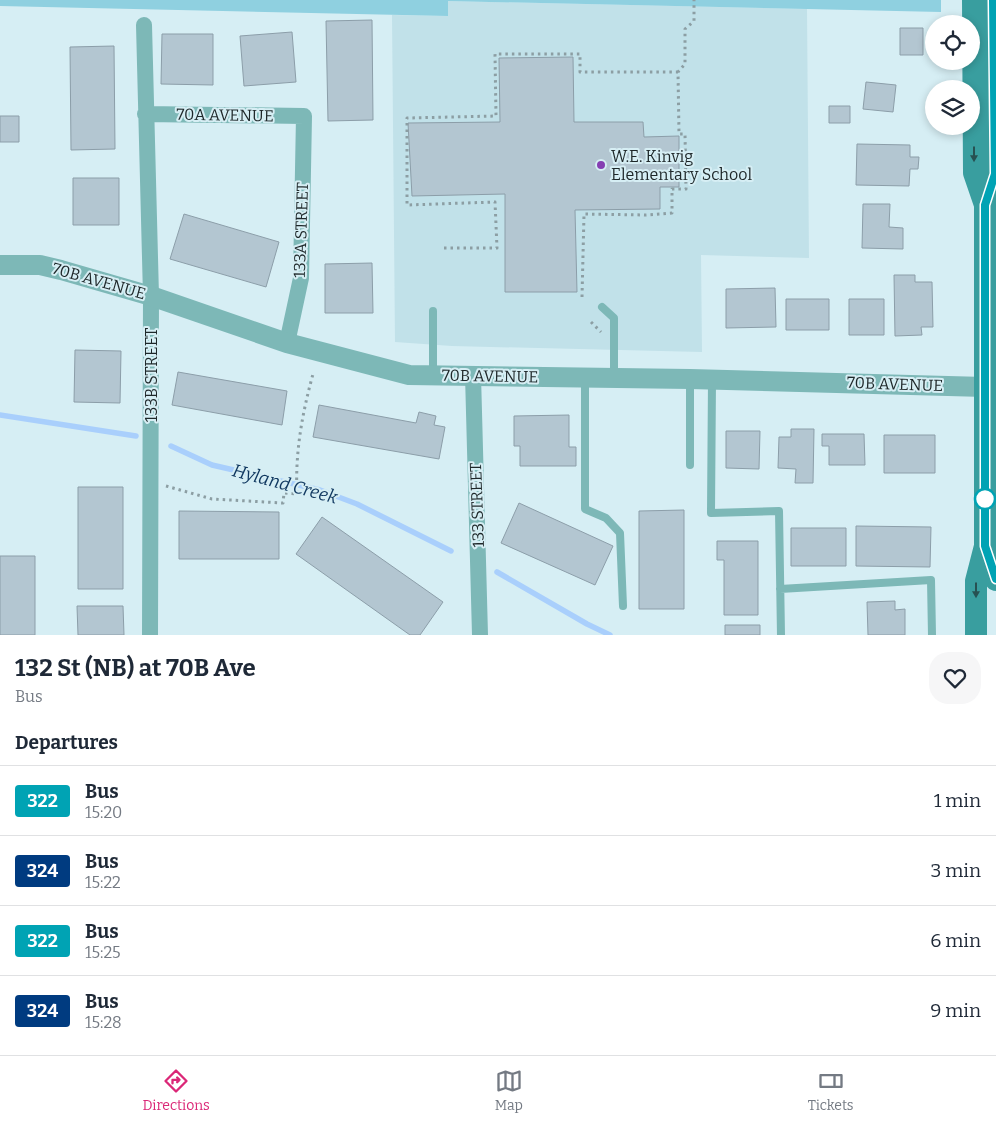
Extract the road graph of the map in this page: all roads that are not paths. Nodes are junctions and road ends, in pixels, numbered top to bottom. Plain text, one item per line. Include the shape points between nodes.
1 (973, 0) edge
2 (992, 0) edge
3 (144, 25) dead end
4 (146, 114) junction
5 (304, 116) joint
6 (985, 205) junction
7 (0, 265) edge
8 (151, 296) junction
9 (602, 307) dead end
10 (433, 311) dead end
11 (287, 343) junction
12 (433, 375) junction
13 (473, 375) junction
14 (585, 378) junction
15 (614, 378) junction
16 (690, 379) junction
17 (712, 380) junction
18 (990, 387) edge
19 (690, 465) dead end
20 (985, 546) junction
21 (996, 580) edge
22 (780, 589) junction
23 (623, 606) dead end
24 (150, 635) edge
25 (480, 635) edge
26 (781, 635) edge
27 (932, 635) edge
28 (976, 635) edge

1 -> 6 main road via 974,173
2 - 6 main road via 995,174
3 - 4 street, 133B STREET
4 - 5 street, 70A AVENUE
4 - 8 street, 133B STREET
5 - 11 street, 133A STREET via 301,278
6 - 18 main road
7 - 8 street, 70B AVENUE via 50,267
8 - 11 street, 70B AVENUE
8 - 24 street, 133B STREET
9 - 15 lane via 614,318
10 - 12 lane
11 - 12 street, 70B AVENUE via 409,375
12 - 13 street, 70B AVENUE
13 - 14 street, 70B AVENUE
13 - 25 street, 133 STREET
14 - 15 street, 70B AVENUE
14 - 23 lane via 585,509 606,518 620,534
15 - 16 street, 70B AVENUE
16 - 17 street, 70B AVENUE
16 - 19 lane
17 - 18 street, 70B AVENUE
17 - 22 lane via 711,513 778,511
18 - 20 main road
20 - 21 main road
20 -> 28 main road via 976,581
22 - 26 lane
22 - 27 lane via 931,580

